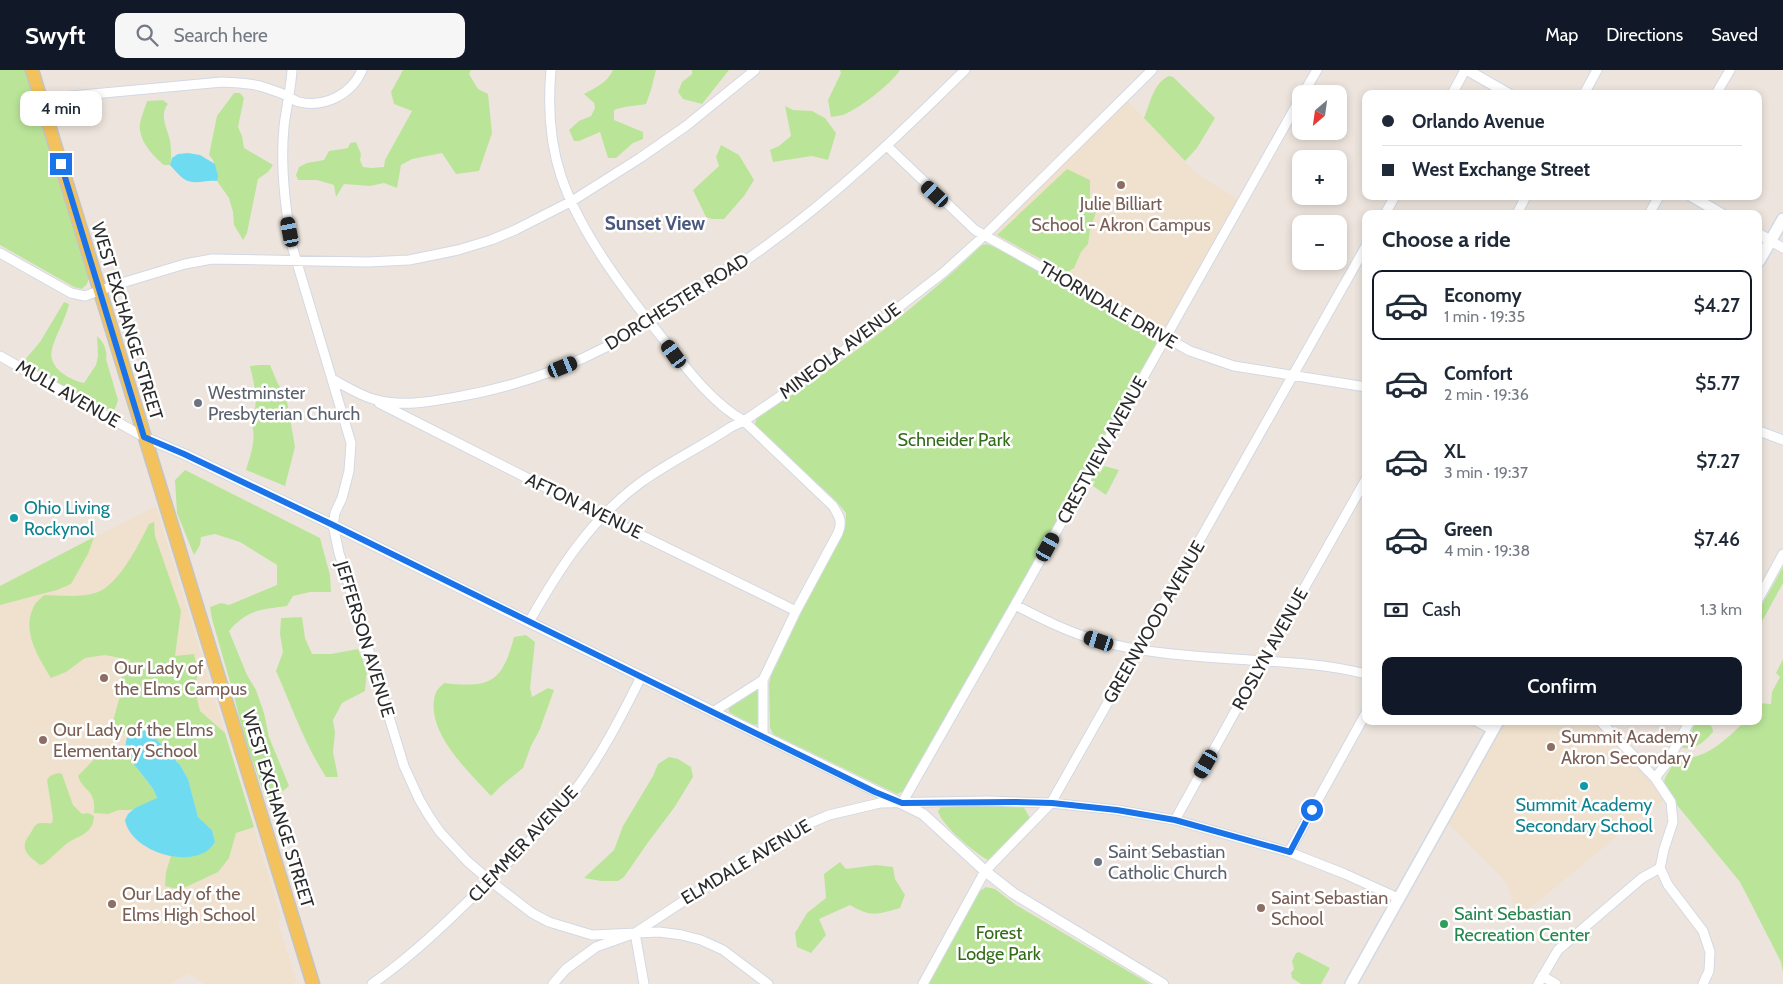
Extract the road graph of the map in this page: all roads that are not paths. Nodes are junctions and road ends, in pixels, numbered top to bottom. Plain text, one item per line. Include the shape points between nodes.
1 (32, 70) edge
2 (292, 70) edge
3 (362, 70) edge
4 (551, 70) edge
5 (755, 70) edge
6 (965, 70) edge
7 (1152, 70) edge
8 (1317, 70) edge
9 (1466, 70) edge
10 (1597, 70) edge
11 (1730, 70) edge
12 (1308, 85) edge
13 (1454, 90) edge
14 (1502, 90) edge
15 (1586, 90) edge
16 (1718, 90) edge
17 (288, 96) junction
18 (42, 101) junction
19 (1292, 113) edge
20 (887, 146) junction
21 (1698, 200) edge
22 (572, 201) junction
23 (1715, 210) edge
24 (1783, 219) edge
25 (984, 235) junction
26 (1762, 236) edge
27 (1771, 241) junction
28 (1783, 248) edge
29 (0, 253) edge
30 (1362, 253) edge
31 (1762, 256) edge
32 (297, 261) junction
33 (100, 291) junction
34 (650, 322) junction
35 (1166, 339) junction
36 (0, 356) edge
37 (1293, 376) junction
38 (332, 379) junction
39 (1362, 386) edge
40 (372, 399) junction
41 (744, 421) junction
42 (1762, 432) edge
43 (144, 437) junction
44 (1783, 440) edge
45 (1362, 486) edge
46 (602, 516) junction
47 (333, 525) junction
48 (1783, 554) edge
49 (1762, 592) edge
50 (1015, 605) junction
51 (796, 611) junction
52 (529, 622) junction
53 (1138, 649) junction
54 (1263, 661) junction
55 (1362, 673) edge
56 (641, 677) junction
57 (763, 680) junction
58 (713, 712) junction
59 (1362, 721) edge
60 (1604, 725) edge
61 (1688, 725) edge
62 (1496, 726) edge
63 (763, 736) junction
64 (1656, 778) junction
65 (902, 803) junction
66 (1052, 803) junction
67 (1175, 820) junction
68 (1290, 852) junction
69 (1660, 868) junction
70 (984, 871) junction
71 (489, 880) junction
72 (1398, 898) junction
73 (635, 933) junction
74 (1540, 980) edge
75 (313, 984) edge
76 (372, 984) edge
77 (553, 984) edge
78 (644, 984) edge
79 (768, 984) edge
80 (923, 984) edge
81 (1163, 984) edge
82 (1351, 984) edge
83 (1556, 984) edge
84 (1703, 984) edge

1 - 18 main road, WEST EXCHANGE STREET
2 - 17 street, JEFFERSON AVENUE
3 - 17 street via 350,88 332,99 309,103
4 - 22 street via 554,145 561,175
5 - 22 street via 678,131
6 - 20 street, DORCHESTER ROAD
7 - 25 street, MINEOLA AVENUE
8 - 12 street
9 - 13 street
9 - 14 street
10 - 15 street
11 - 16 street
17 - 18 street via 247,84 222,82
17 - 32 street, JEFFERSON AVENUE via 282,163 287,218
18 - 33 main road, WEST EXCHANGE STREET
19 - 35 street, CRESTVIEW AVENUE
20 - 25 street, THORNDALE DRIVE
20 - 34 street, DORCHESTER ROAD via 765,247
21 - 23 street
22 - 32 street via 516,230 445,253 409,260
22 - 34 street via 596,246
24 - 27 main road
25 - 35 street, THORNDALE DRIVE
25 - 41 street, MINEOLA AVENUE via 944,272 817,372
26 - 27 street
27 - 28 street
27 - 31 main road
29 - 33 street via 71,293 86,296
30 - 37 street, GREENWOOD AVENUE
32 - 33 street via 212,259 184,264
32 - 38 street, JEFFERSON AVENUE
33 - 43 main road, WEST EXCHANGE STREET
34 - 40 street, DORCHESTER ROAD via 575,362 503,387 404,404
34 - 41 street via 712,396
35 - 37 street, THORNDALE DRIVE via 1221,363
35 - 50 street, CRESTVIEW AVENUE
36 - 43 street, MULL AVENUE
37 - 39 street, THORNDALE DRIVE
37 - 53 street, GREENWOOD AVENUE
38 - 40 street, DORCHESTER ROAD
38 - 47 street, JEFFERSON AVENUE via 351,450 345,489
40 - 46 street, AFTON AVENUE
41 - 46 street, MINEOLA AVENUE via 652,475
41 - 51 street via 833,506 841,521 838,533
42 - 44 street
43 - 47 street, MULL AVENUE
43 - 75 main road, WEST EXCHANGE STREET
45 - 54 street, ROSLYN AVENUE
46 - 51 street, AFTON AVENUE
46 - 52 street, MINEOLA AVENUE via 566,560
47 - 52 street, MULL AVENUE
47 - 71 street, JEFFERSON AVENUE via 342,565 411,783 440,832 466,861
48 - 49 street
50 - 53 street via 1069,631
50 - 65 street, CRESTVIEW AVENUE
51 - 57 street
52 - 56 street, MULL AVENUE
53 - 54 street
53 - 66 street, GREENWOOD AVENUE
54 - 55 street
54 - 67 street, ROSLYN AVENUE
56 - 58 street, MULL AVENUE
56 - 71 street, CLEMMER AVENUE via 585,777 535,837
57 - 58 street
57 - 63 street
58 - 63 street, MULL AVENUE
59 - 68 street
60 - 64 street
61 - 64 street
62 - 72 main road
63 - 65 street, MULL AVENUE
64 - 69 street via 1671,802 1673,822
65 - 66 street, ELMDALE AVENUE
65 - 70 street, MULL AVENUE via 923,814
65 - 73 street, ELMDALE AVENUE via 867,805 808,823 763,848
66 - 67 street, ELMDALE AVENUE
66 - 70 street, GREENWOOD AVENUE
67 - 68 street, ELMDALE AVENUE
68 - 72 street, ELMDALE AVENUE
69 - 74 street via 1642,878 1558,950
69 - 84 street via 1705,938 1710,952
70 - 80 street, GREENWOOD AVENUE
70 - 81 street, MULL AVENUE via 1029,903
71 - 73 street, JEFFERSON AVENUE via 549,922 592,935
71 - 76 street, CLEMMER AVENUE via 438,932
72 - 82 main road
73 - 77 street, ELMDALE AVENUE via 596,947 566,969
73 - 78 street
73 - 79 street, JEFFERSON AVENUE via 669,933 701,940 723,950
74 - 83 street

